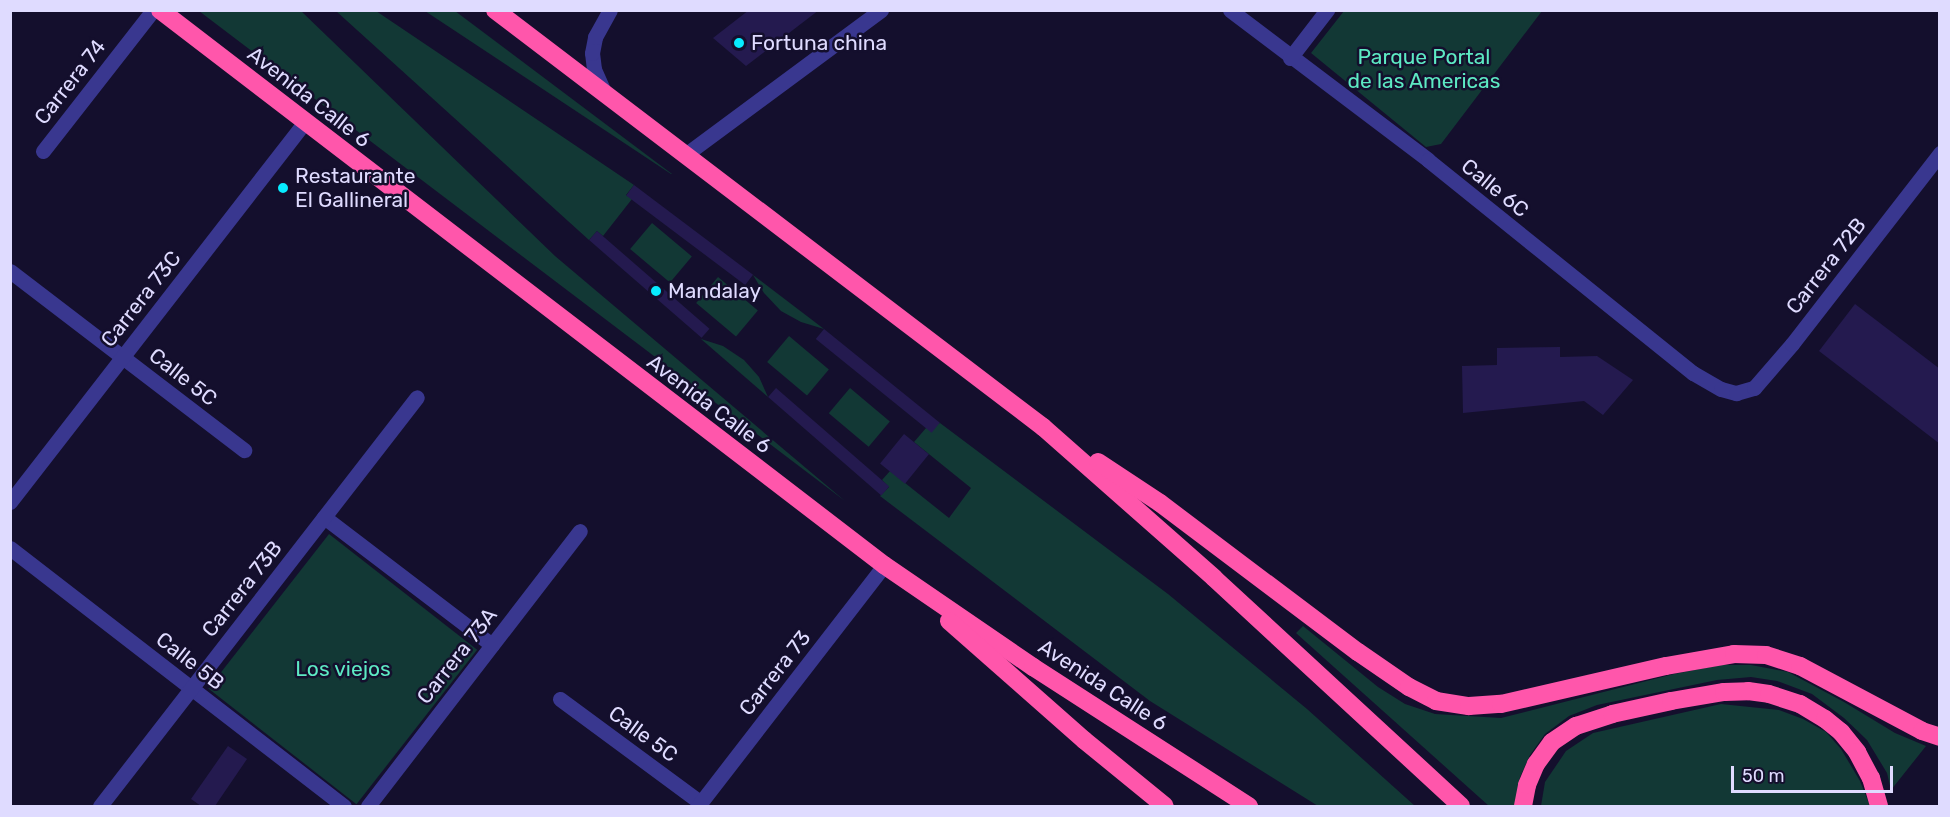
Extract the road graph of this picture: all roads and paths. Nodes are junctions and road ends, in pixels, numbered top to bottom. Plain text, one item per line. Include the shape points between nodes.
1 (153, 10) edge
2 (160, 10) edge
3 (495, 10) edge
4 (610, 10) edge
5 (881, 10) edge
6 (1230, 10) edge
7 (1327, 10) edge
8 (1290, 58) junction
9 (605, 94) junction
10 (304, 123) junction
11 (43, 151) dead end
12 (1940, 153) edge
13 (685, 155) junction
14 (10, 271) edge
15 (122, 357) junction
16 (1737, 393) joint
17 (417, 398) dead end
18 (1043, 427) junction
19 (244, 450) dead end
20 (10, 502) edge
21 (324, 517) junction
22 (580, 531) dead end
23 (10, 548) edge
24 (884, 565) junction
25 (492, 645) junction
26 (191, 688) junction
27 (560, 699) dead end
28 (1940, 737) edge
29 (699, 805) edge
30 (100, 807) edge
31 (344, 807) edge
32 (368, 807) edge
33 (1165, 807) edge
34 (1249, 807) edge
35 (1461, 807) edge
36 (1523, 807) edge
37 (1879, 807) edge

1 - 11 street, Carrera 74
2 - 10 highway, Avenida Calle 6
3 - 9 highway
4 - 9 street via 595,37 592,53
5 - 13 street
6 - 8 street, Calle 6C
7 - 8 street
8 - 16 street, Calle 6C via 1428,160 1693,373
9 - 13 highway
10 - 15 street, Carrera 73C
10 - 24 highway, Avenida Calle 6
12 - 16 street, Carrera 72B via 1792,344 1754,388
13 - 18 highway
14 - 15 street, Calle 5C
15 - 19 street, Calle 5C
15 - 20 street, Carrera 73C
17 - 21 street, Carrera 73B
18 - 28 highway via 1160,503 1358,652 1436,701 1469,706 1501,704 1666,666 1734,654 1766,655 1800,666
18 - 35 highway via 1214,578
21 - 25 street
21 - 26 street, Carrera 73B
22 - 25 street, Carrera 73A
23 - 26 street, Calle 5B
24 - 29 street, Carrera 73
24 - 33 highway
24 - 34 highway, Avenida Calle 6
25 - 32 street, Carrera 73A
26 - 30 street, Carrera 73B
26 - 31 street, Calle 5B
27 - 29 street, Calle 5C
36 - 37 highway via 1536,764 1552,742 1576,726 1612,714 1724,692 1783,697 1825,719 1857,752 1871,778

